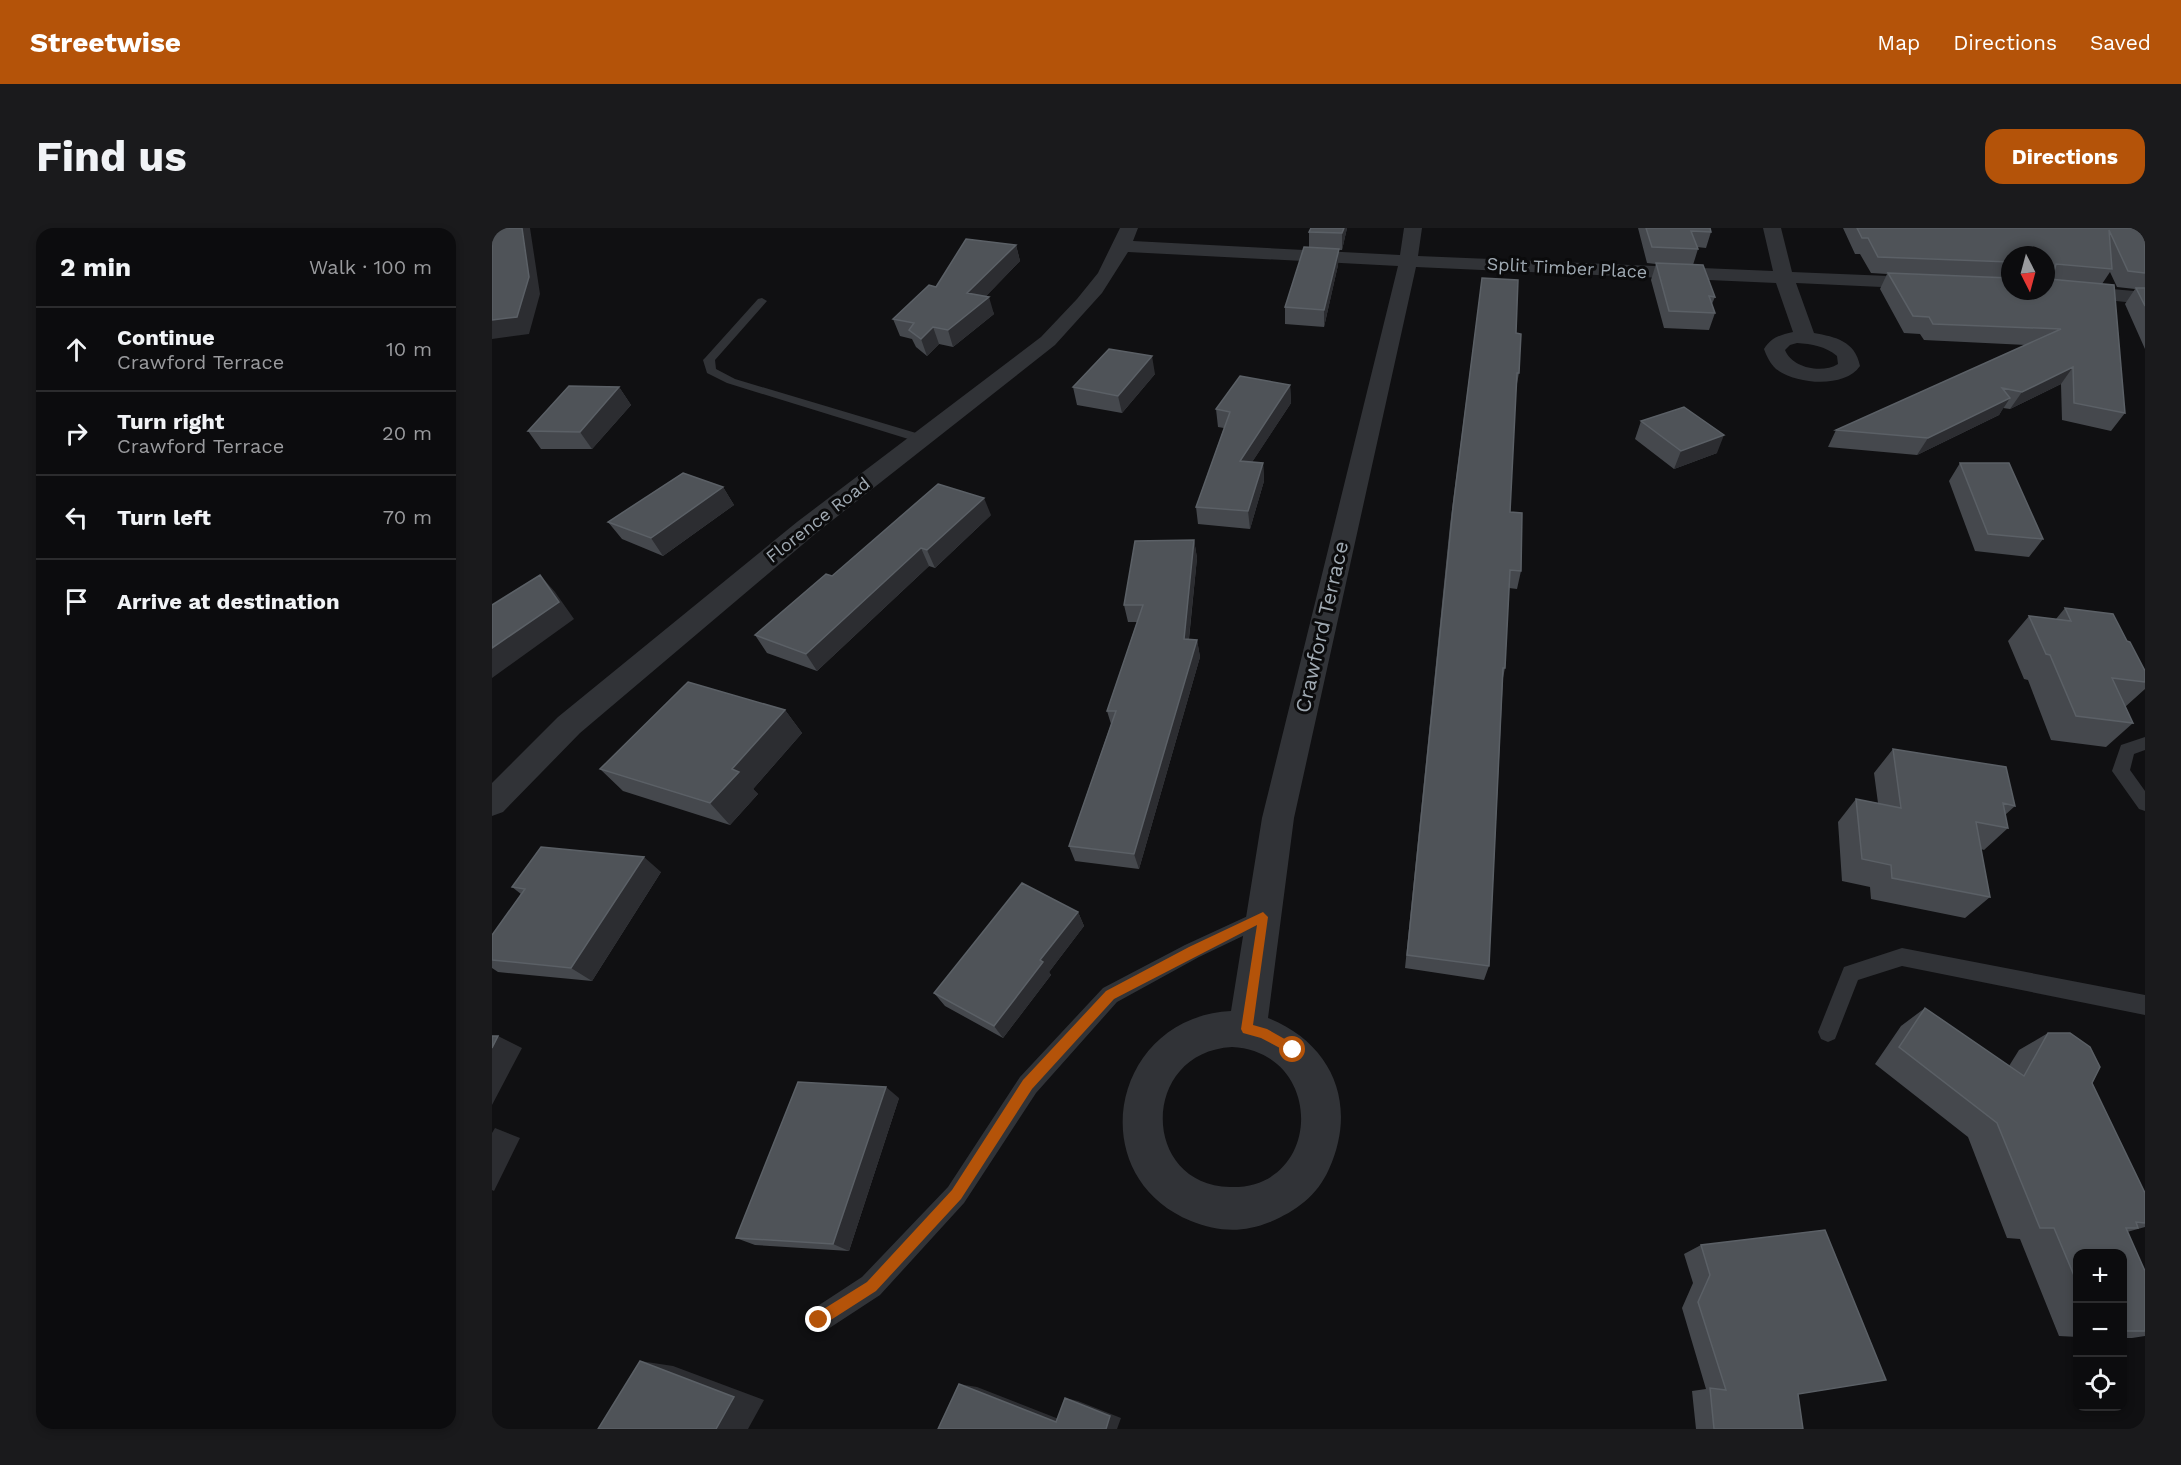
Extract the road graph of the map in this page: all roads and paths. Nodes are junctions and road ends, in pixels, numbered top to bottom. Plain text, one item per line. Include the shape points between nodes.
1 (1413, 228) edge
2 (1772, 228) edge
3 (1126, 237) edge
4 (1408, 261) junction
5 (1784, 277) junction
6 (2001, 287) edge
7 (2055, 290) edge
8 (2145, 298) edge
9 (762, 302) dead end
10 (1805, 337) dead end
11 (922, 439) junction
12 (2145, 743) edge
13 (492, 803) edge
14 (2145, 804) edge
15 (1263, 917) junction
16 (2145, 1005) edge
17 (1247, 1029) junction
18 (1828, 1032) dead end
19 (819, 1320) dead end

1 - 4 street, Crawford Terrace
2 - 5 street
3 - 4 street, Split Timber Place
3 - 11 street, Florence Road via 1080,310 1048,341
4 - 5 street, Split Timber Place
4 - 15 street, Crawford Terrace via 1278,818
5 - 6 street, Split Timber Place
5 - 10 street
7 - 8 street
9 - 11 lane via 709,360 711,371 731,381
11 - 13 street, Florence Road via 806,528 569,725
12 - 14 lane via 2127,750 2121,771
15 - 17 street, Crawford Terrace
15 - 19 lane via 1110,995 1028,1084 957,1195 871,1286
16 - 18 lane via 1902,957 1851,973
17 - 17 street via 1212,1032 1181,1048 1167,1060 1147,1090 1142,1136 1149,1162 1173,1191 1205,1207 1244,1208 1280,1193 1307,1164 1321,1130 1320,1093 1304,1062 1279,1040

